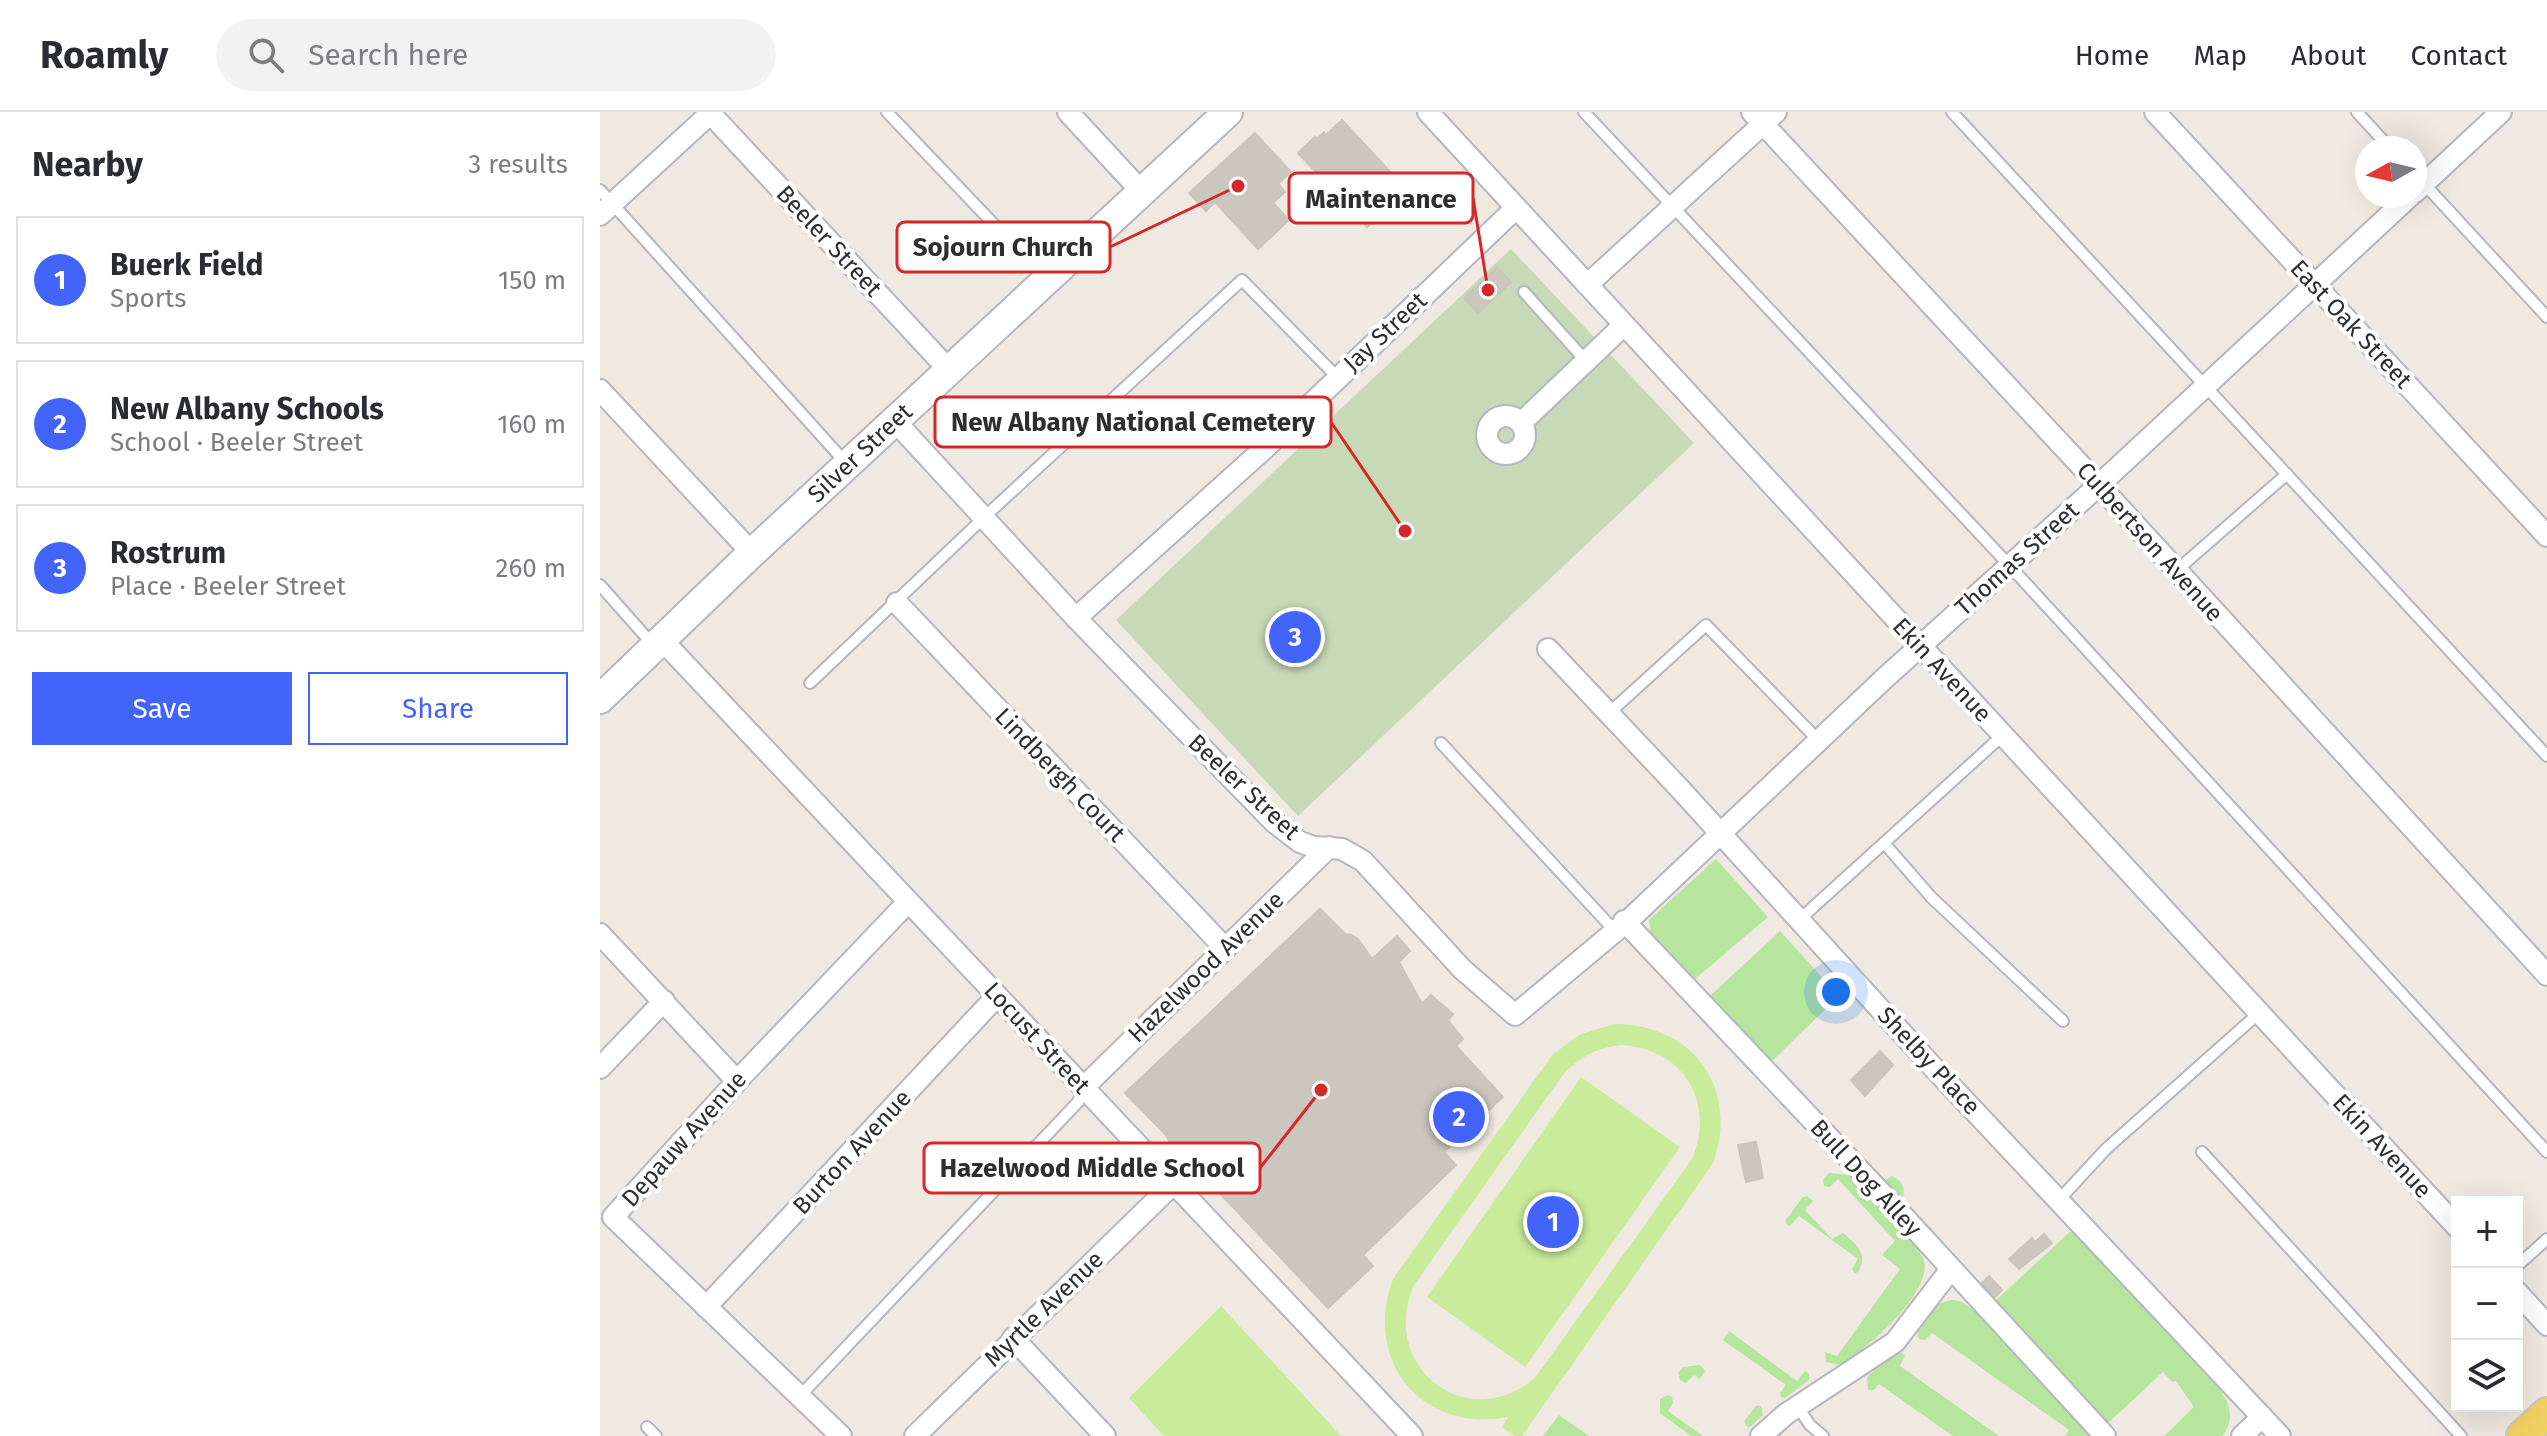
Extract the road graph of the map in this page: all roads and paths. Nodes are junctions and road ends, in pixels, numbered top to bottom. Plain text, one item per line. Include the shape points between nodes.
1 (710, 112) edge
2 (887, 112) edge
3 (1068, 112) edge
4 (1228, 112) edge
5 (1428, 112) edge
6 (1584, 112) edge
7 (1952, 112) edge
8 (2155, 112) edge
9 (2357, 112) edge
10 (2501, 112) edge
11 (1763, 116) edge
12 (2379, 136) edge
13 (2427, 176) edge
14 (1142, 192) junction
15 (2427, 197) edge
16 (604, 203) edge
17 (1672, 207) junction
18 (1516, 208) junction
19 (2393, 208) edge
20 (1046, 280) junction
21 (1587, 285) junction
22 (2314, 285) junction
23 (1524, 292) dead end
24 (2547, 317) edge
25 (1624, 325) junction
26 (1586, 361) junction
27 (949, 370) junction
28 (1337, 377) junction
29 (2205, 386) junction
30 (600, 390) edge
31 (895, 421) junction
32 (1521, 423) dead end
33 (847, 465) junction
34 (2287, 474) junction
35 (2099, 485) junction
36 (984, 518) junction
37 (2547, 536) edge
38 (752, 553) junction
39 (2009, 565) junction
40 (2176, 571) junction
41 (600, 585) edge
42 (897, 603) junction
43 (1076, 618) junction
44 (659, 644) junction
45 (1921, 646) junction
46 (1548, 649) dead end
47 (810, 683) dead end
48 (600, 699) edge
49 (1608, 714) junction
50 (2003, 735) junction
51 (1819, 741) junction
52 (1441, 743) dead end
53 (2547, 756) edge
54 (1719, 833) junction
55 (1884, 843) junction
56 (1329, 847) junction
57 (908, 902) junction
58 (1799, 920) junction
59 (1619, 926) junction
60 (600, 934) edge
61 (1224, 947) junction
62 (2547, 975) edge
63 (997, 996) junction
64 (664, 1001) junction
65 (2259, 1013) junction
66 (2063, 1021) dead end
67 (600, 1068) edge
68 (737, 1081) junction
69 (1083, 1088) junction
70 (2202, 1152) dead end
71 (2547, 1152) edge
72 (1174, 1183) junction
73 (2059, 1200) junction
74 (2451, 1221) edge
75 (2547, 1239) edge
76 (2523, 1261) edge
77 (1951, 1269) junction
78 (2523, 1299) edge
79 (706, 1307) junction
80 (2547, 1325) edge
81 (1013, 1338) junction
82 (799, 1397) junction
83 (1797, 1406) junction
84 (2547, 1413) edge
85 (2262, 1417) junction
86 (647, 1427) dead end
87 (656, 1436) edge
88 (841, 1436) edge
89 (915, 1436) edge
90 (1105, 1436) edge
91 (1412, 1436) edge
92 (1761, 1436) edge
93 (1823, 1436) edge
94 (2105, 1436) edge
95 (2242, 1436) edge
96 (2280, 1436) edge
97 (2461, 1436) edge
98 (2522, 1436) edge

1 - 16 street
1 - 27 street, Beeler Street
2 - 20 lane
3 - 14 street
4 - 14 main road, Silver Street
5 - 18 street, Ekin Avenue
6 - 17 lane
7 - 29 lane
8 - 22 street, East Oak Street
9 - 12 lane
10 - 13 street, Thomas Street
11 - 17 street
11 - 35 street, Culbertson Avenue
14 - 20 main road, Silver Street
15 - 24 lane
16 - 33 lane
17 - 21 street
17 - 39 lane
18 - 21 street, Ekin Avenue
18 - 28 street, Jay Street
19 - 22 street, Thomas Street
20 - 27 main road, Silver Street
21 - 25 street, Ekin Avenue
22 - 29 street, Thomas Street
22 - 37 street, East Oak Street
23 - 26 lane
25 - 26 street
25 - 45 street, Ekin Avenue
26 - 32 street
27 - 31 main road, Silver Street
28 - 36 lane via 1242,280
28 - 43 street, Jay Street
29 - 34 lane
29 - 35 street, Thomas Street
30 - 38 street
31 - 33 main road, Silver Street
31 - 36 street, Beeler Street
33 - 38 main road, Silver Street
34 - 40 lane
34 - 53 lane
35 - 39 street, Thomas Street
35 - 40 street, Culbertson Avenue
36 - 42 lane
36 - 43 street, Beeler Street
38 - 44 main road, Silver Street
39 - 45 street, Thomas Street
39 - 71 lane
40 - 62 street, Culbertson Avenue
41 - 44 lane
42 - 47 lane
42 - 61 street, Lindbergh Court
43 - 56 street, Beeler Street via 1274,822 1300,842
44 - 48 main road, Silver Street
44 - 57 street, Locust Street
45 - 50 street, Ekin Avenue
45 - 51 street, Thomas Street
46 - 49 street, Shelby Place
49 - 51 lane via 1706,625
49 - 54 street, Shelby Place
50 - 55 lane
50 - 65 street, Ekin Avenue
51 - 54 street, Thomas Street
52 - 59 lane
54 - 58 street, Shelby Place
54 - 59 street, Thomas Street
55 - 58 lane
55 - 66 lane via 1932,898
56 - 59 street, Beeler Street via 1363,861 1462,969 1515,1015
56 - 61 street, Hazelwood Avenue
57 - 63 street, Locust Street
57 - 68 street, Depauw Avenue
58 - 73 street, Shelby Place
59 - 77 street, Bull Dog Alley
60 - 64 street
61 - 69 street, Hazelwood Avenue
63 - 69 street, Locust Street
63 - 79 street, Burton Avenue
64 - 67 street
64 - 68 street
65 - 73 lane via 2106,1149
65 - 74 street, Ekin Avenue
68 - 79 street, Depauw Avenue via 613,1217
69 - 72 street, Locust Street
69 - 82 lane via 1078,1102
70 - 97 lane
72 - 81 street, Myrtle Avenue
72 - 91 street, Locust Street
73 - 85 street, Shelby Place
75 - 76 lane
77 - 83 street via 1895,1342
77 - 94 street, Bull Dog Alley
78 - 80 street
79 - 82 street, Depauw Avenue
81 - 89 street, Myrtle Avenue
81 - 90 street
82 - 88 street, Depauw Avenue
83 - 92 street
83 - 93 lane
84 - 98 main road
85 - 95 street
85 - 96 street, Shelby Place
86 - 87 lane

